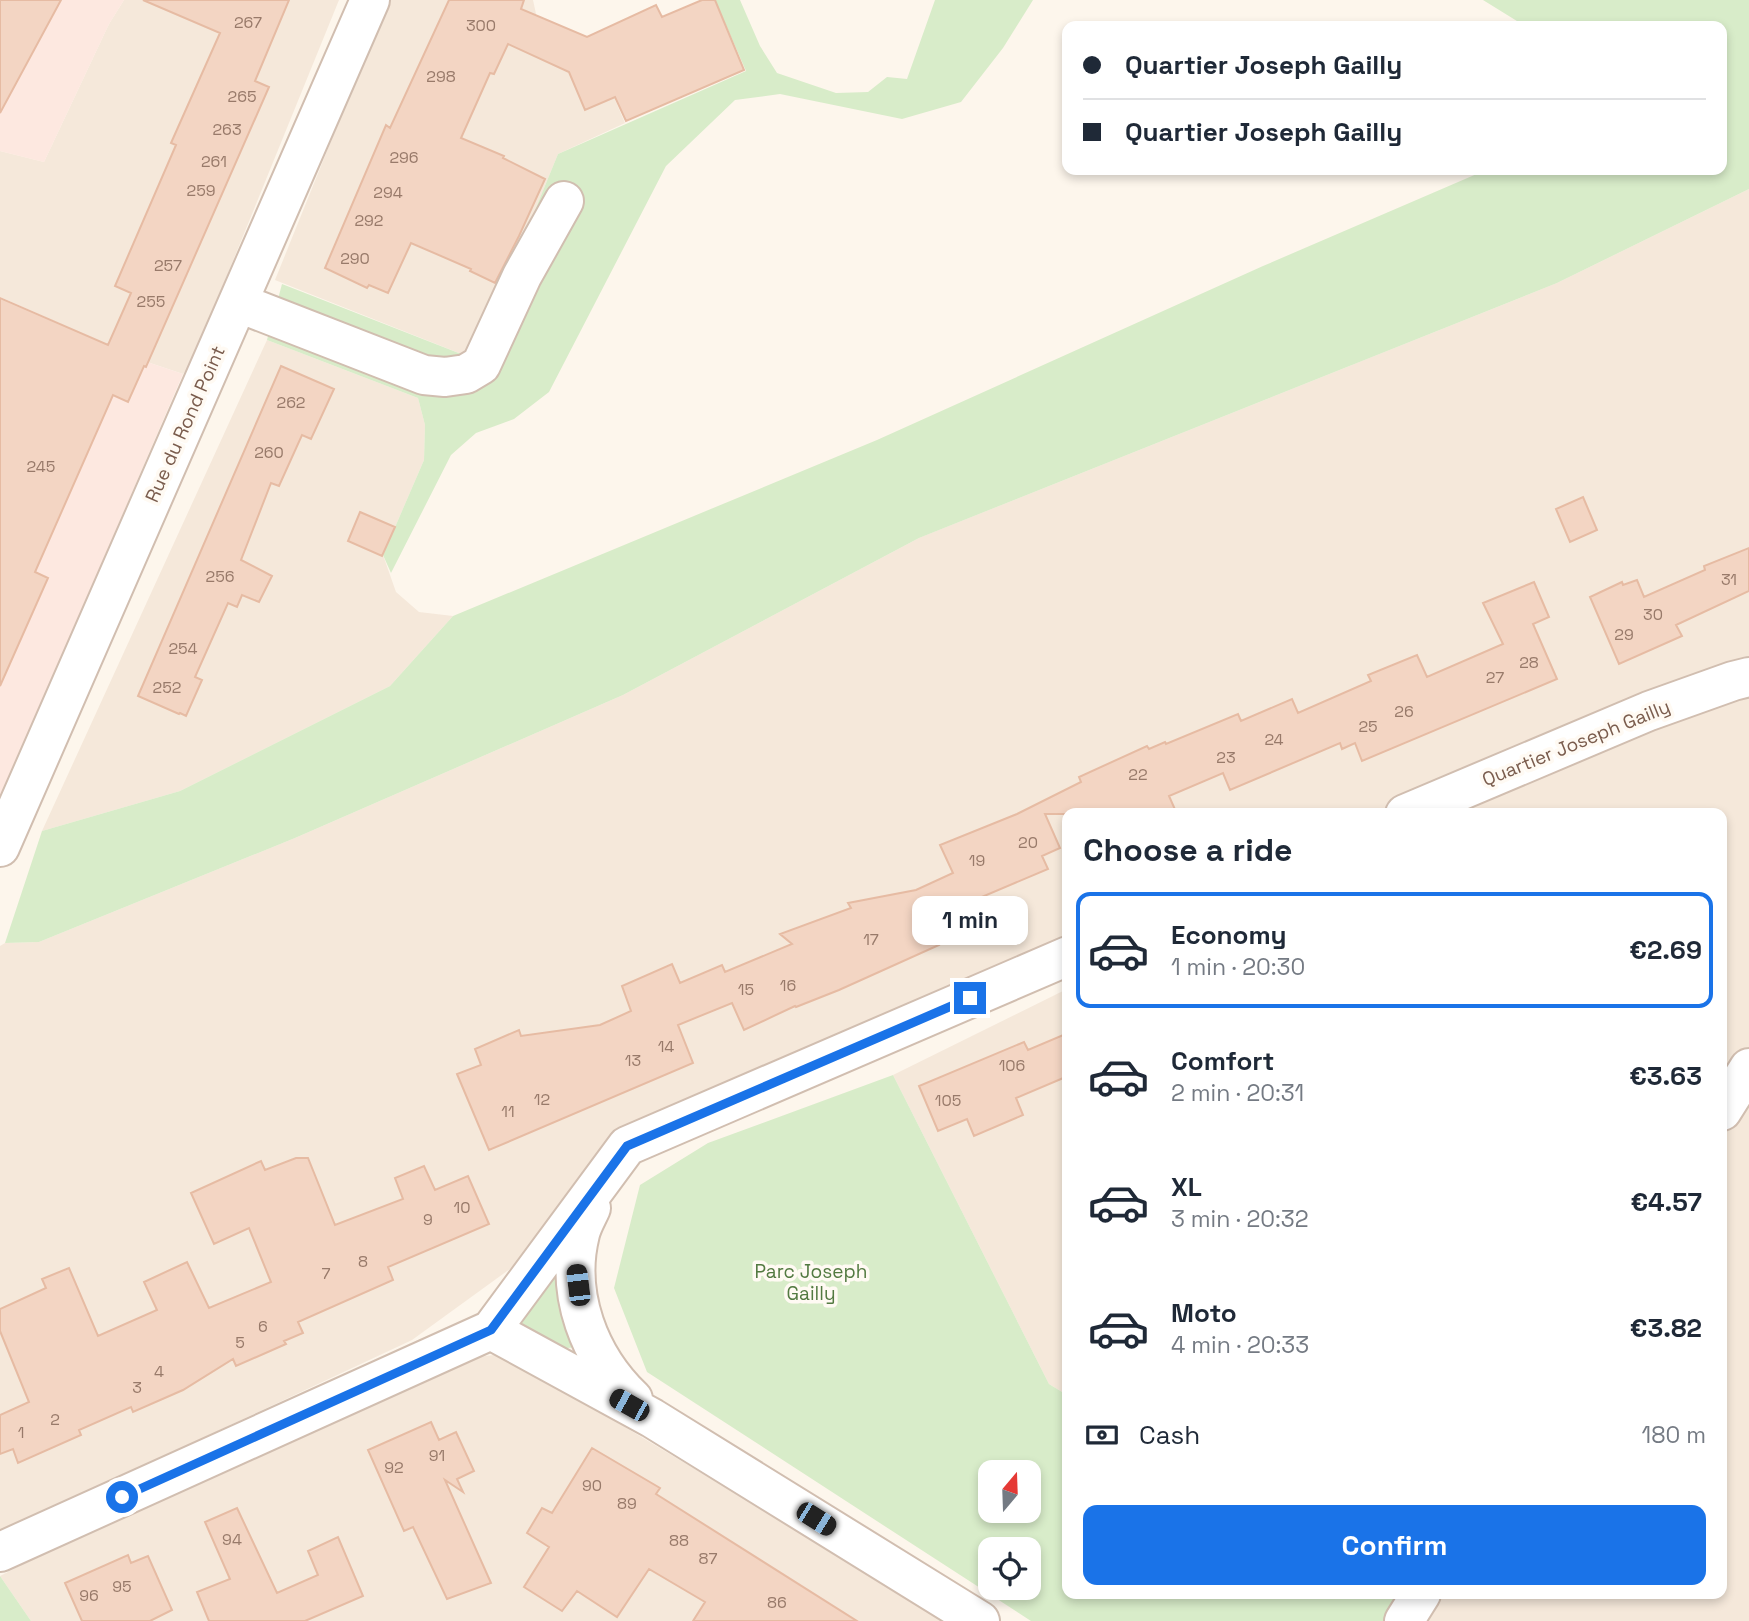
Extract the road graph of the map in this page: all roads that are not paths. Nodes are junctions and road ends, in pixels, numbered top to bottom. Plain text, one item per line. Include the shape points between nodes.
1 (370, 0) edge
2 (564, 201) dead end
3 (239, 303) junction
4 (1744, 681) edge
5 (1419, 808) edge
6 (0, 847) edge
7 (1062, 959) edge
8 (1749, 1068) edge
9 (1727, 1103) edge
10 (604, 1178) junction
11 (491, 1330) junction
12 (652, 1418) junction
13 (0, 1552) edge
14 (1417, 1599) edge
15 (980, 1621) edge
16 (1404, 1621) edge

1 - 3 street, Rue du Rond Point
2 - 3 street via 522,276 481,365 466,374 424,375
3 - 6 street, Rue du Rond Point
4 - 5 street, Quartier Joseph Gailly via 1649,711
7 - 10 street via 627,1146
8 - 9 street
10 - 11 street
10 - 12 street via 580,1234 576,1270 584,1329 601,1362
11 - 12 street
11 - 13 street
12 - 15 street
14 - 16 street

